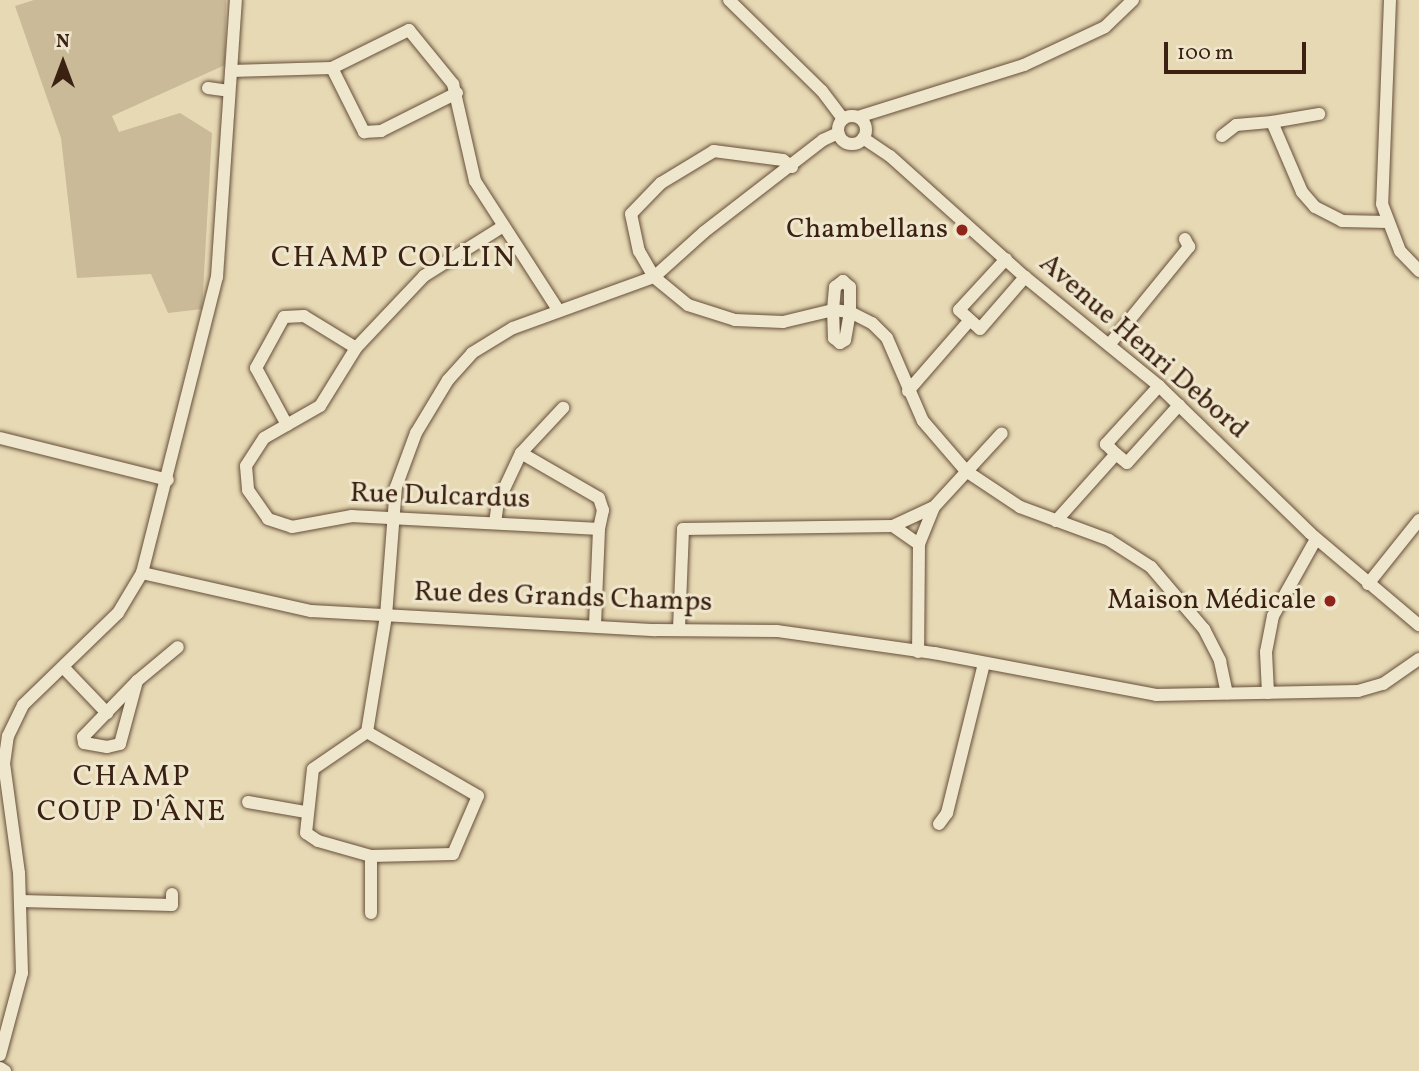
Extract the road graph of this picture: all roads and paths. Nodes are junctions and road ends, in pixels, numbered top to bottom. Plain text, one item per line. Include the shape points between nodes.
1 (236, 0) edge
2 (729, 0) edge
3 (1133, 0) edge
4 (1390, 0) edge
5 (332, 68) junction
6 (231, 71) junction
7 (208, 88) dead end
8 (229, 91) junction
9 (457, 93) junction
10 (1319, 114) dead end
11 (858, 117) junction
12 (843, 119) junction
13 (1272, 122) junction
14 (838, 133) junction
15 (1223, 136) dead end
16 (863, 138) junction
17 (792, 167) junction
18 (1387, 222) junction
19 (502, 227) junction
20 (1185, 239) dead end
21 (1006, 259) junction
22 (1419, 271) edge
23 (654, 277) junction
24 (1025, 277) junction
25 (558, 310) junction
26 (833, 310) junction
27 (850, 312) junction
28 (970, 320) junction
29 (1109, 345) junction
30 (356, 348) junction
31 (1159, 386) junction
32 (908, 391) junction
33 (1180, 405) junction
34 (563, 408) dead end
35 (287, 425) junction
36 (1002, 433) dead end
37 (0, 438) edge
38 (521, 453) junction
39 (1116, 454) junction
40 (966, 471) junction
41 (168, 480) junction
42 (934, 507) junction
43 (390, 520) junction
44 (1419, 520) edge
45 (1056, 521) junction
46 (495, 523) junction
47 (893, 526) junction
48 (599, 529) junction
49 (1316, 539) junction
50 (919, 544) junction
51 (142, 573) junction
52 (1368, 584) junction
53 (386, 615) junction
54 (1419, 625) edge
55 (595, 626) junction
56 (679, 629) junction
57 (178, 647) dead end
58 (918, 652) junction
59 (1419, 659) edge
60 (984, 663) junction
61 (63, 667) junction
62 (1227, 693) junction
63 (1268, 693) junction
64 (127, 701) junction
65 (107, 713) junction
66 (366, 732) junction
67 (248, 802) dead end
68 (306, 812) junction
69 (939, 824) dead end
70 (371, 856) junction
71 (172, 894) dead end
72 (21, 901) junction
73 (371, 913) dead end
74 (0, 1055) edge
75 (0, 1068) edge
76 (5, 1071) edge

1 - 6 street
2 - 12 street via 822,91
3 - 11 street via 1105,27 1024,65
4 - 18 street via 1381,183
5 - 6 street
5 - 9 street via 409,30 445,70
5 - 9 street via 364,132 381,131
6 - 8 street
7 - 8 street
8 - 41 street via 217,277
9 - 19 street via 468,159
10 - 13 street
11 - 12 street
11 - 16 street via 867,131
12 - 14 street
13 - 15 street via 1236,125
13 - 18 street via 1302,192 1315,207 1342,222
14 - 16 street via 849,144
14 - 17 street via 822,140
16 - 21 street, Avenue Henri Debord via 890,156
17 - 23 street via 704,232
17 - 23 street via 783,160 714,152 662,183 631,214 639,251
18 - 22 street via 1401,251
19 - 25 street
19 - 30 street, Rue Dulcardus via 424,276
20 - 29 street via 1189,247
21 - 24 street, Avenue Henri Debord
21 - 28 street via 959,310
23 - 25 street
23 - 26 street via 688,305 735,320 783,322
24 - 28 street via 980,329
24 - 29 street, Avenue Henri Debord
25 - 43 street via 493,339 448,380 415,433
26 - 27 street
26 - 27 street via 835,287 843,281 850,287
26 - 27 street via 834,338 840,343 845,340
27 - 32 street via 872,323 887,338
28 - 32 street
29 - 31 street, Avenue Henri Debord
30 - 35 street, Rue Dulcardus via 320,406
30 - 35 street via 304,316 284,317 256,368
31 - 33 street, Avenue Henri Debord
31 - 39 street via 1106,444
32 - 40 street via 923,421
33 - 39 street via 1127,463
33 - 49 street, Avenue Henri Debord
34 - 38 street
35 - 43 street, Rue Dulcardus via 264,438 246,466 248,490 259,510 292,527 344,516
36 - 40 street
37 - 41 street
38 - 46 street via 498,502
38 - 48 street via 598,498 603,510
39 - 45 street
40 - 42 street
40 - 45 street via 1020,507
41 - 51 street
42 - 47 street
42 - 50 street
43 - 46 street, Rue Dulcardus
43 - 53 street
44 - 52 street
45 - 62 street via 1109,540 1168,582 1204,629 1220,661
46 - 48 street, Rue Dulcardus
47 - 50 street
47 - 56 street via 683,529
48 - 55 street
49 - 52 street, Avenue Henri Debord
49 - 63 street via 1273,616 1266,652
50 - 58 street
51 - 53 street, Rue des Grands Champs via 280,607
51 - 61 street via 118,613
52 - 54 street, Avenue Henri Debord
53 - 55 street, Rue des Grands Champs
53 - 66 street
55 - 56 street, Rue des Grands Champs
56 - 58 street, Rue des Grands Champs via 777,631
57 - 64 street via 137,681
58 - 60 street, Rue des Grands Champs
59 - 63 street, Rue des Grands Champs via 1373,687
60 - 62 street, Rue des Grands Champs via 1140,693
60 - 69 street via 947,813
61 - 65 street
61 - 72 street via 23,705 8,736 4,764
62 - 63 street, Rue des Grands Champs
64 - 65 street
64 - 65 street via 120,744 88,746 83,737
66 - 68 street via 313,769
66 - 70 street via 478,796 453,855
67 - 68 street
68 - 70 street via 304,828 309,836
70 - 73 street
71 - 72 street via 172,905
72 - 74 street via 22,973
75 - 76 street

